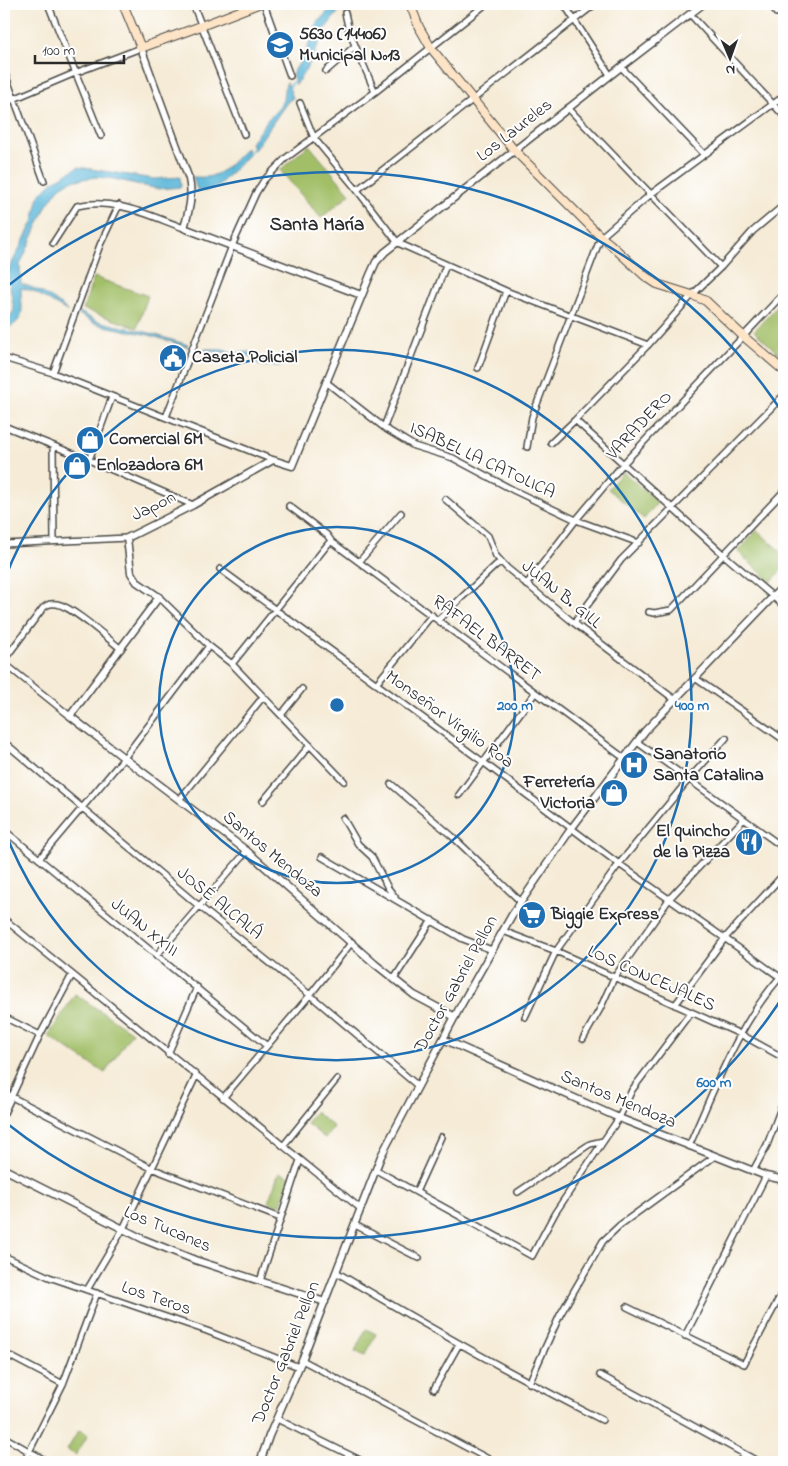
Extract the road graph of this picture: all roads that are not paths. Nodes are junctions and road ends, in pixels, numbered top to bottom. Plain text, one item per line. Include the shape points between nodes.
1 (48, 4) edge
2 (123, 4) edge
3 (193, 4) edge
4 (258, 4) edge
5 (264, 4) edge
6 (410, 4) edge
7 (486, 4) edge
8 (564, 4) edge
9 (595, 4) edge
10 (703, 4) edge
11 (773, 4) edge
12 (776, 13) dead end
13 (345, 14) dead end
14 (690, 14) junction
15 (574, 20) junction
16 (201, 26) junction
17 (355, 46) junction
18 (141, 48) junction
19 (431, 48) junction
20 (621, 67) junction
21 (4, 71) edge
22 (326, 71) dead end
23 (75, 73) junction
24 (290, 76) dead end
25 (610, 76) junction
26 (374, 92) junction
27 (784, 96) edge
28 (14, 98) junction
29 (473, 99) junction
30 (4, 103) edge
31 (300, 103) dead end
32 (772, 104) junction
33 (568, 108) junction
34 (784, 116) edge
35 (244, 134) dead end
36 (101, 136) dead end
37 (314, 138) junction
38 (514, 150) junction
39 (704, 154) junction
40 (44, 181) dead end
41 (357, 190) junction
42 (651, 194) junction
43 (118, 205) junction
44 (784, 205) edge
45 (184, 228) junction
46 (601, 238) junction
47 (398, 242) junction
48 (53, 243) dead end
49 (232, 246) junction
50 (446, 265) junction
51 (721, 267) junction
52 (506, 291) junction
53 (784, 293) edge
54 (361, 295) junction
55 (692, 295) junction
56 (571, 316) junction
57 (743, 336) junction
58 (648, 344) junction
59 (4, 358) edge
60 (478, 368) dead end
61 (784, 372) edge
62 (54, 373) junction
63 (326, 382) junction
64 (784, 395) edge
65 (112, 397) junction
66 (166, 417) junction
67 (575, 420) junction
68 (4, 426) edge
69 (384, 427) junction
70 (551, 443) dead end
71 (53, 446) junction
72 (527, 448) dead end
73 (89, 460) junction
74 (273, 460) junction
75 (623, 464) junction
76 (784, 491) edge
77 (445, 499) dead end
78 (193, 505) junction
79 (288, 506) dead end
80 (672, 508) junction
81 (401, 513) dead end
82 (576, 520) junction
83 (127, 538) junction
84 (54, 540) junction
85 (332, 542) junction
86 (638, 543) junction
87 (4, 544) edge
88 (724, 555) junction
89 (359, 562) junction
90 (501, 562) junction
91 (220, 569) dead end
92 (526, 585) junction
93 (784, 585) edge
94 (159, 597) junction
95 (773, 597) junction
96 (784, 606) edge
97 (277, 610) junction
98 (649, 612) dead end
99 (432, 615) junction
100 (438, 620) junction
101 (574, 623) junction
102 (209, 646) junction
103 (121, 649) junction
104 (4, 662) edge
105 (232, 664) junction
106 (694, 678) junction
107 (376, 684) junction
108 (302, 689) dead end
109 (535, 693) junction
110 (263, 697) junction
111 (674, 699) junction
112 (280, 715) junction
113 (70, 716) junction
114 (726, 738) dead end
115 (784, 740) edge
116 (4, 742) edge
117 (637, 742) junction
118 (310, 745) junction
119 (124, 758) junction
120 (624, 758) junction
121 (483, 762) junction
122 (689, 779) junction
123 (344, 781) dead end
124 (391, 784) dead end
125 (459, 795) dead end
126 (179, 800) junction
127 (263, 801) dead end
128 (83, 808) junction
129 (343, 818) dead end
130 (744, 819) junction
131 (571, 829) junction
132 (4, 830) edge
133 (784, 848) edge
134 (247, 851) junction
135 (322, 857) dead end
136 (39, 859) junction
137 (619, 864) junction
138 (784, 874) edge
139 (670, 898) junction
140 (396, 900) junction
141 (521, 902) junction
142 (199, 906) junction
143 (4, 919) edge
144 (432, 920) junction
145 (503, 931) junction
146 (725, 938) junction
147 (352, 942) junction
148 (492, 950) junction
149 (556, 951) junction
150 (156, 956) junction
151 (72, 975) junction
152 (783, 977) edge
153 (614, 978) junction
154 (394, 979) junction
155 (197, 987) junction
156 (310, 995) junction
157 (675, 1005) junction
158 (691, 1012) junction
159 (4, 1017) edge
160 (455, 1017) junction
161 (525, 1017) dead end
162 (740, 1034) junction
163 (40, 1035) junction
164 (443, 1039) junction
165 (583, 1039) dead end
166 (267, 1046) junction
167 (168, 1054) junction
168 (784, 1058) edge
169 (196, 1076) junction
170 (337, 1079) dead end
171 (418, 1086) junction
172 (4, 1093) edge
173 (12, 1097) junction
174 (223, 1098) junction
175 (784, 1100) edge
176 (4, 1113) edge
177 (619, 1118) junction
178 (441, 1137) dead end
179 (603, 1141) junction
180 (283, 1146) junction
181 (689, 1146) junction
182 (715, 1156) junction
183 (300, 1160) junction
184 (151, 1168) junction
185 (4, 1169) edge
186 (376, 1170) junction
187 (753, 1171) junction
188 (766, 1176) junction
189 (784, 1180) edge
190 (416, 1192) junction
191 (518, 1192) dead end
192 (361, 1209) junction
193 (280, 1218) junction
194 (355, 1225) junction
195 (123, 1229) junction
196 (4, 1256) edge
197 (419, 1258) dead end
198 (336, 1272) junction
199 (260, 1281) junction
200 (87, 1290) junction
201 (784, 1290) edge
202 (97, 1293) junction
203 (325, 1302) junction
204 (627, 1307) dead end
205 (685, 1336) junction
206 (459, 1344) junction
207 (4, 1353) edge
208 (301, 1363) junction
209 (600, 1375) dead end
210 (529, 1383) junction
211 (63, 1384) junction
212 (434, 1389) dead end
213 (277, 1419) junction
214 (602, 1420) dead end
215 (4, 1437) edge
216 (29, 1452) junction
217 (744, 1454) junction
218 (360, 1460) dead end
219 (24, 1462) edge
220 (48, 1462) edge
221 (260, 1462) edge
222 (494, 1462) edge
223 (739, 1462) edge
224 (759, 1462) edge

1 - 23 street
2 - 18 main road
3 - 16 street
4 - 16 main road
5 - 24 street
6 - 19 main road
7 - 19 street
8 - 15 street
9 - 15 street
10 - 14 street, Los Laureles
11 - 12 street
13 - 17 street
14 - 20 street, Los Laureles
14 - 32 street
15 - 25 street
15 - 29 street
16 - 18 main road
16 - 35 street
17 - 22 street
17 - 26 street
18 - 23 street
18 - 45 street via 189,179 192,192
19 - 26 street
19 - 29 main road
20 - 25 street, Los Laureles
20 - 39 street
21 - 28 street
23 - 28 street
23 - 36 street
25 - 33 street, Los Laureles
26 - 37 street
27 - 32 street
28 - 30 street
28 - 40 street
29 - 38 main road
29 - 41 street
31 - 37 street
32 - 34 street
32 - 39 street
33 - 38 street, Los Laureles
33 - 42 street
37 - 41 street
37 - 49 street via 286,158 264,180
38 - 46 main road
38 - 47 street, Los Laureles
39 - 42 street
41 - 47 street
42 - 46 street
42 - 51 street
43 - 45 street
43 - 48 street via 77,206
43 - 62 street via 100,245
44 - 51 street via 753,231
45 - 49 street
46 - 55 main road via 657,284
46 - 56 street
47 - 50 street
47 - 54 street, Los Laureles via 376,262
49 - 54 street
49 - 66 street
50 - 52 street
50 - 69 street
51 - 55 street
52 - 56 street
52 - 60 street
53 - 57 street, VARADERO
54 - 63 street, Los Laureles
55 - 57 main road via 706,301
55 - 58 street
56 - 58 street
56 - 72 street via 532,417
57 - 61 main road
57 - 75 street, VARADERO
58 - 67 street
59 - 62 street
62 - 65 street
63 - 69 street, ISABEL LA CATOLICA
63 - 74 street, Los Laureles via 292,465
64 - 80 street
65 - 66 street
65 - 73 street
66 - 74 street
67 - 70 street
67 - 75 street
68 - 71 street
69 - 82 street, ISABEL LA CATOLICA via 414,446 453,458
71 - 73 street
71 - 84 street
73 - 78 street
74 - 78 street, Japon
75 - 80 street
75 - 82 street, VARADERO
76 - 88 street
77 - 90 street, JUAN B. GILL via 488,536
78 - 83 street, Japon
79 - 85 street, RAFAEL BARRET via 327,534
80 - 86 street
80 - 88 street
81 - 89 street
82 - 86 street, ISABEL LA CATOLICA
82 - 92 street, VARADERO
83 - 84 street, Japon
83 - 94 street via 131,573 137,582
84 - 87 street, Japon
85 - 89 street, RAFAEL BARRET
85 - 97 street
86 - 101 street
88 - 95 street
88 - 98 street via 671,610
89 - 99 street, RAFAEL BARRET
90 - 92 street, JUAN B. GILL
90 - 100 street
91 - 97 street, Monseñor Virgilio Roa
92 - 101 street, JUAN B. GILL
93 - 95 street, Doctor Gabriel Pellon
94 - 102 street
94 - 103 street
95 - 96 street
95 - 106 street, Doctor Gabriel Pellon
97 - 105 street
97 - 107 street, Monseñor Virgilio Roa
99 - 100 street, RAFAEL BARRET
99 - 107 street
100 - 109 street, RAFAEL BARRET
101 - 111 street, JUAN B. GILL
102 - 105 street
102 - 119 street
103 - 104 street via 69,609 48,604
103 - 113 street
104 - 113 street
105 - 110 street
106 - 111 street, Doctor Gabriel Pellon
106 - 115 street
107 - 121 street, Monseñor Virgilio Roa
108 - 112 street
109 - 120 street, RAFAEL BARRET
109 - 121 street
110 - 112 street
110 - 126 street
111 - 117 street, Doctor Gabriel Pellon
112 - 118 street
113 - 119 street, Santos Mendoza
114 - 122 street
116 - 128 street, JOSÉ ALCALÁ
117 - 120 street, Doctor Gabriel Pellon
117 - 122 street
118 - 123 street
118 - 127 street
119 - 126 street, Santos Mendoza
119 - 128 street
120 - 131 street, Doctor Gabriel Pellon
121 - 125 street
121 - 131 street, Monseñor Virgilio Roa
122 - 130 street
122 - 137 street
124 - 141 street
126 - 134 street, Santos Mendoza
128 - 136 street
128 - 142 street, JOSÉ ALCALÁ
129 - 140 street via 358,844 372,857
130 - 133 street
130 - 139 street
131 - 137 street, Monseñor Virgilio Roa
131 - 141 street, Doctor Gabriel Pellon
132 - 136 street, JUAN XXIII
134 - 142 street
134 - 147 street, Santos Mendoza
135 - 140 street
136 - 150 street, JUAN XXIII
137 - 139 street, Monseñor Virgilio Roa
137 - 149 street
138 - 146 street
139 - 146 street, Monseñor Virgilio Roa
139 - 153 street
140 - 144 street
141 - 145 street, Doctor Gabriel Pellon
142 - 150 street
142 - 156 street, JOSÉ ALCALÁ
143 - 151 street
144 - 148 street
144 - 154 street
145 - 148 street, Doctor Gabriel Pellon
145 - 149 street, LOS CONCEJALES
146 - 152 street, Monseñor Virgilio Roa
146 - 157 street
147 - 154 street, Santos Mendoza
147 - 156 street
148 - 160 street, Doctor Gabriel Pellon
149 - 153 street, LOS CONCEJALES
149 - 161 street
150 - 155 street, JUAN XXIII
151 - 163 street
151 - 167 street
152 - 162 street
153 - 157 street, LOS CONCEJALES
153 - 165 street
154 - 160 street, Santos Mendoza via 414,995
155 - 166 street, JUAN XXIII
155 - 167 street
156 - 166 street
156 - 171 street, JOSÉ ALCALÁ
157 - 158 street, LOS CONCEJALES
158 - 162 street, LOS CONCEJALES
158 - 177 street via 632,1090
159 - 163 street
160 - 164 street, Doctor Gabriel Pellon
162 - 168 street, LOS CONCEJALES
162 - 181 street
163 - 173 street
164 - 171 street, Doctor Gabriel Pellon
164 - 177 street, Santos Mendoza
166 - 174 street
167 - 169 street
169 - 174 street
169 - 184 street
170 - 180 street
171 - 186 street, Doctor Gabriel Pellon
172 - 173 street
173 - 176 street
173 - 184 street
174 - 180 street
175 - 187 street
177 - 179 street
177 - 181 street, Santos Mendoza
178 - 190 street
179 - 190 street via 555,1213 532,1256
179 - 191 street via 590,1144
180 - 183 street
181 - 182 street, Santos Mendoza
182 - 187 street, Santos Mendoza
182 - 210 street via 603,1241 560,1315
183 - 192 street
183 - 193 street
184 - 193 street
184 - 195 street
185 - 195 street, Los Tucanes
186 - 190 street
186 - 192 street, Doctor Gabriel Pellon
187 - 188 street, Santos Mendoza
188 - 189 street, Santos Mendoza
188 - 205 street
192 - 194 street, Doctor Gabriel Pellon
193 - 199 street
194 - 197 street
194 - 198 street, Doctor Gabriel Pellon
195 - 199 street, Los Tucanes via 195,1260
195 - 200 street
196 - 200 street, Los Teros
198 - 203 street, Doctor Gabriel Pellon
198 - 206 street
199 - 203 street, Los Tucanes
200 - 202 street, Los Teros
201 - 205 street via 745,1364
202 - 208 street, Los Teros
202 - 211 street
203 - 208 street, Doctor Gabriel Pellon
204 - 205 street
206 - 210 street
206 - 212 street
207 - 211 street
208 - 213 street, Doctor Gabriel Pellon
208 - 222 street, Los Teros
209 - 217 street
210 - 214 street
211 - 216 street
213 - 218 street
213 - 221 street, Doctor Gabriel Pellon
215 - 216 street
216 - 219 street
216 - 220 street
217 - 223 street
217 - 224 street

